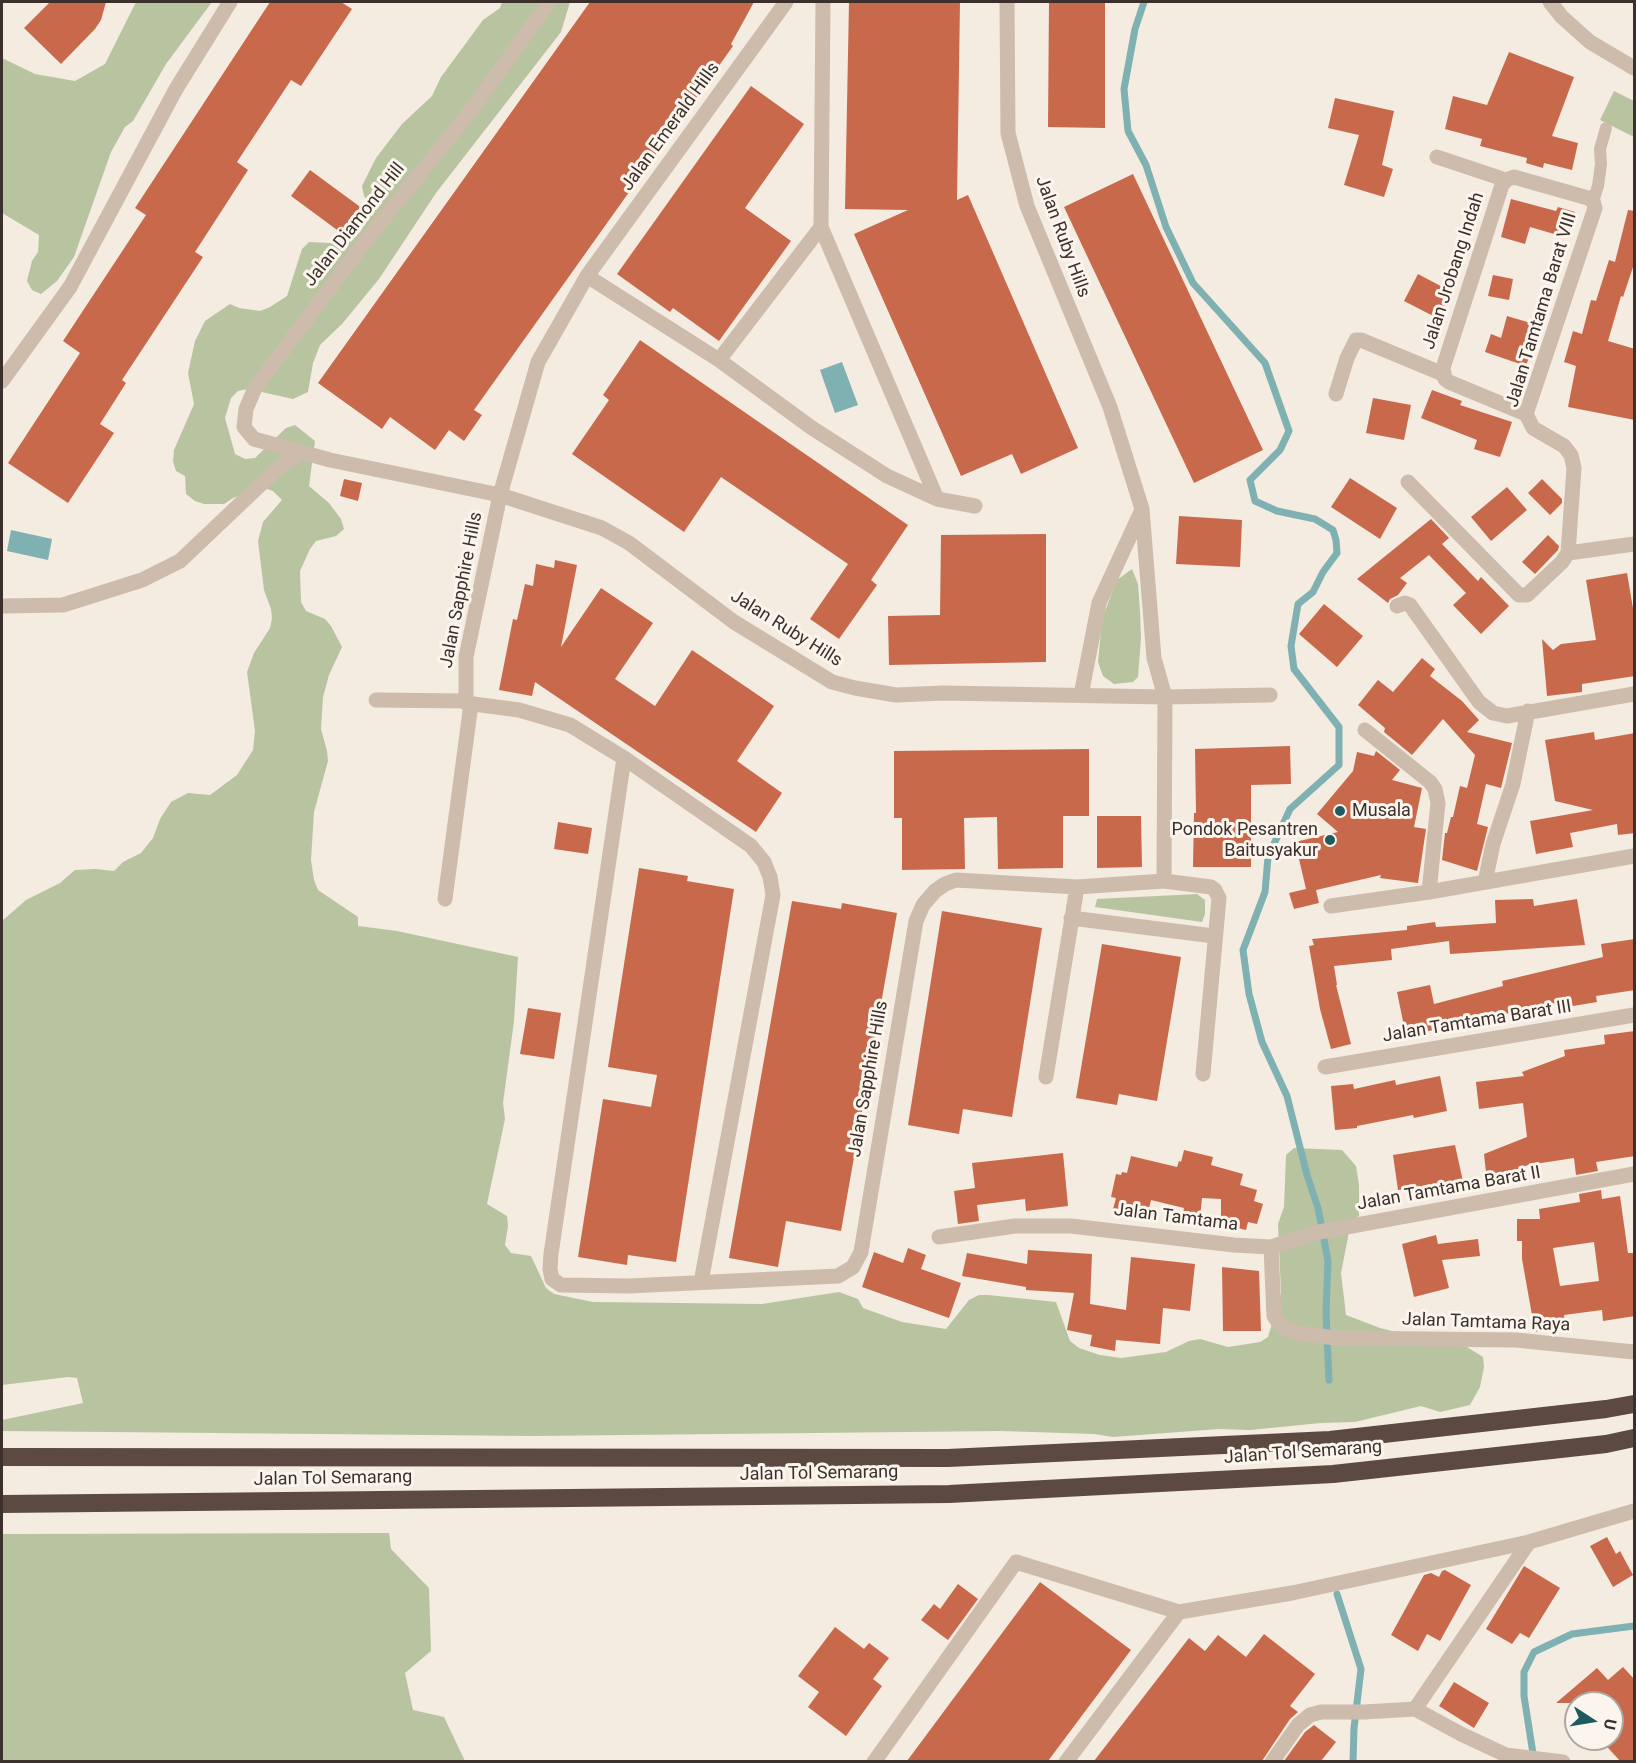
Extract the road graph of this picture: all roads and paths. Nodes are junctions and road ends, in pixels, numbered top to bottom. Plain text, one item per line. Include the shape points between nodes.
1 (230, 2) edge
2 (549, 2) edge
3 (786, 2) edge
4 (823, 2) edge
5 (1007, 2) edge
6 (1550, 2) edge
7 (1635, 68) edge
8 (1606, 128) dead end
9 (1437, 157) dead end
10 (1506, 180) junction
11 (1593, 201) junction
12 (821, 227) junction
13 (588, 276) junction
14 (719, 360) junction
15 (1443, 374) junction
16 (2, 381) edge
17 (1336, 394) dead end
18 (1527, 414) junction
19 (302, 452) junction
20 (1408, 482) dead end
21 (500, 495) junction
22 (938, 499) junction
23 (975, 506) dead end
24 (1142, 510) junction
25 (1635, 544) edge
26 (1568, 553) junction
27 (2, 606) edge
28 (1397, 606) dead end
29 (1635, 694) edge
30 (1081, 695) junction
31 (1270, 695) dead end
32 (1165, 697) junction
33 (376, 700) dead end
34 (468, 702) junction
35 (1528, 711) junction
36 (1365, 730) dead end
37 (624, 758) junction
38 (1635, 856) edge
39 (1164, 881) junction
40 (1485, 882) junction
41 (1077, 887) junction
42 (1429, 892) junction
43 (445, 899) dead end
44 (1331, 906) dead end
45 (1071, 918) junction
46 (1214, 936) junction
47 (1635, 1015) edge
48 (1325, 1067) dead end
49 (1203, 1074) dead end
50 (1046, 1077) dead end
51 (1635, 1174) edge
52 (939, 1237) dead end
53 (1271, 1247) junction
54 (701, 1282) junction
55 (1635, 1352) edge
56 (1635, 1404) edge
57 (1635, 1438) edge
58 (2, 1457) edge
59 (2, 1503) edge
60 (1635, 1511) edge
61 (1529, 1542) junction
62 (1179, 1612) junction
63 (1415, 1709) junction
64 (874, 1761) edge
65 (1066, 1761) edge
66 (1272, 1761) edge
67 (1561, 1761) edge

1 - 16 street via 176,89 70,287
2 - 19 street, Jalan Diamond Hill via 472,109 360,248 255,388 244,427 254,439
3 - 13 street, Jalan Emerald Hills
4 - 12 street
5 - 24 street, Jalan Ruby Hills via 1008,134 1027,206 1110,407
6 - 7 street via 1590,42
8 - 11 lane
9 - 10 street
10 - 11 street, Jalan Jrobang Indah via 1514,177
10 - 15 street, Jalan Jrobang Indah
11 - 18 street, Jalan Tamtama Barat VIII via 1595,208
12 - 14 street
12 - 22 street
13 - 14 street
13 - 21 street, Jalan Emerald Hills via 538,362
14 - 22 street via 812,428 878,470
15 - 17 street via 1356,340
15 - 18 street, Jalan Jrobang Indah via 1449,382
18 - 26 street, Jalan Tamtama Barat VIII via 1533,428 1564,446 1574,468
19 - 21 street, Jalan Diamond Hill
19 - 27 street via 278,468 180,561 142,580 63,605
20 - 26 street via 1519,595 1527,595
21 - 30 street, Jalan Ruby Hills via 602,528 629,543 734,622 832,682 897,695
21 - 34 street, Jalan Sapphire Hills via 466,657
22 - 23 street
24 - 30 street via 1099,603
24 - 32 street, Jalan Ruby Hills via 1154,658
25 - 26 street
28 - 35 street via 1410,605 1485,708 1507,716
29 - 35 street
30 - 32 street, Jalan Ruby Hills
31 - 32 street, Jalan Ruby Hills
32 - 39 street
33 - 34 street
34 - 37 street via 570,725
34 - 43 street, Jalan Sapphire Hills
35 - 40 street via 1513,784
36 - 42 street via 1435,789
37 - 54 street via 751,846 764,862 773,895
37 - 54 street, Jalan Sapphire Hills via 550,1269 552,1280 572,1286
38 - 40 street
39 - 41 street, Jalan Sapphire Hills
39 - 46 street, Jalan Sapphire Hills via 1215,890 1219,898
40 - 42 street
41 - 45 street
41 - 54 street, Jalan Sapphire Hills via 956,880 935,891 916,921 861,1252 853,1267 838,1276
42 - 44 street
45 - 46 street
45 - 50 street
46 - 49 street, Jalan Sapphire Hills
47 - 48 street, Jalan Tamtama Barat III
51 - 53 street, Jalan Tamtama Barat II via 1322,1232
52 - 53 street, Jalan Tamtama via 1015,1227 1071,1226
53 - 55 street, Jalan Tamtama Raya via 1274,1316 1282,1327 1297,1333 1335,1338 1516,1340
56 - 58 highway, Jalan Tol Semarang via 1330,1440 948,1458
57 - 59 highway, Jalan Tol Semarang via 1333,1474 949,1494
60 - 61 street
61 - 62 street via 1292,1593
61 - 63 street
62 - 64 street via 1013,1563
62 - 65 street
63 - 66 street via 1310,1715
63 - 67 street via 1506,1755

